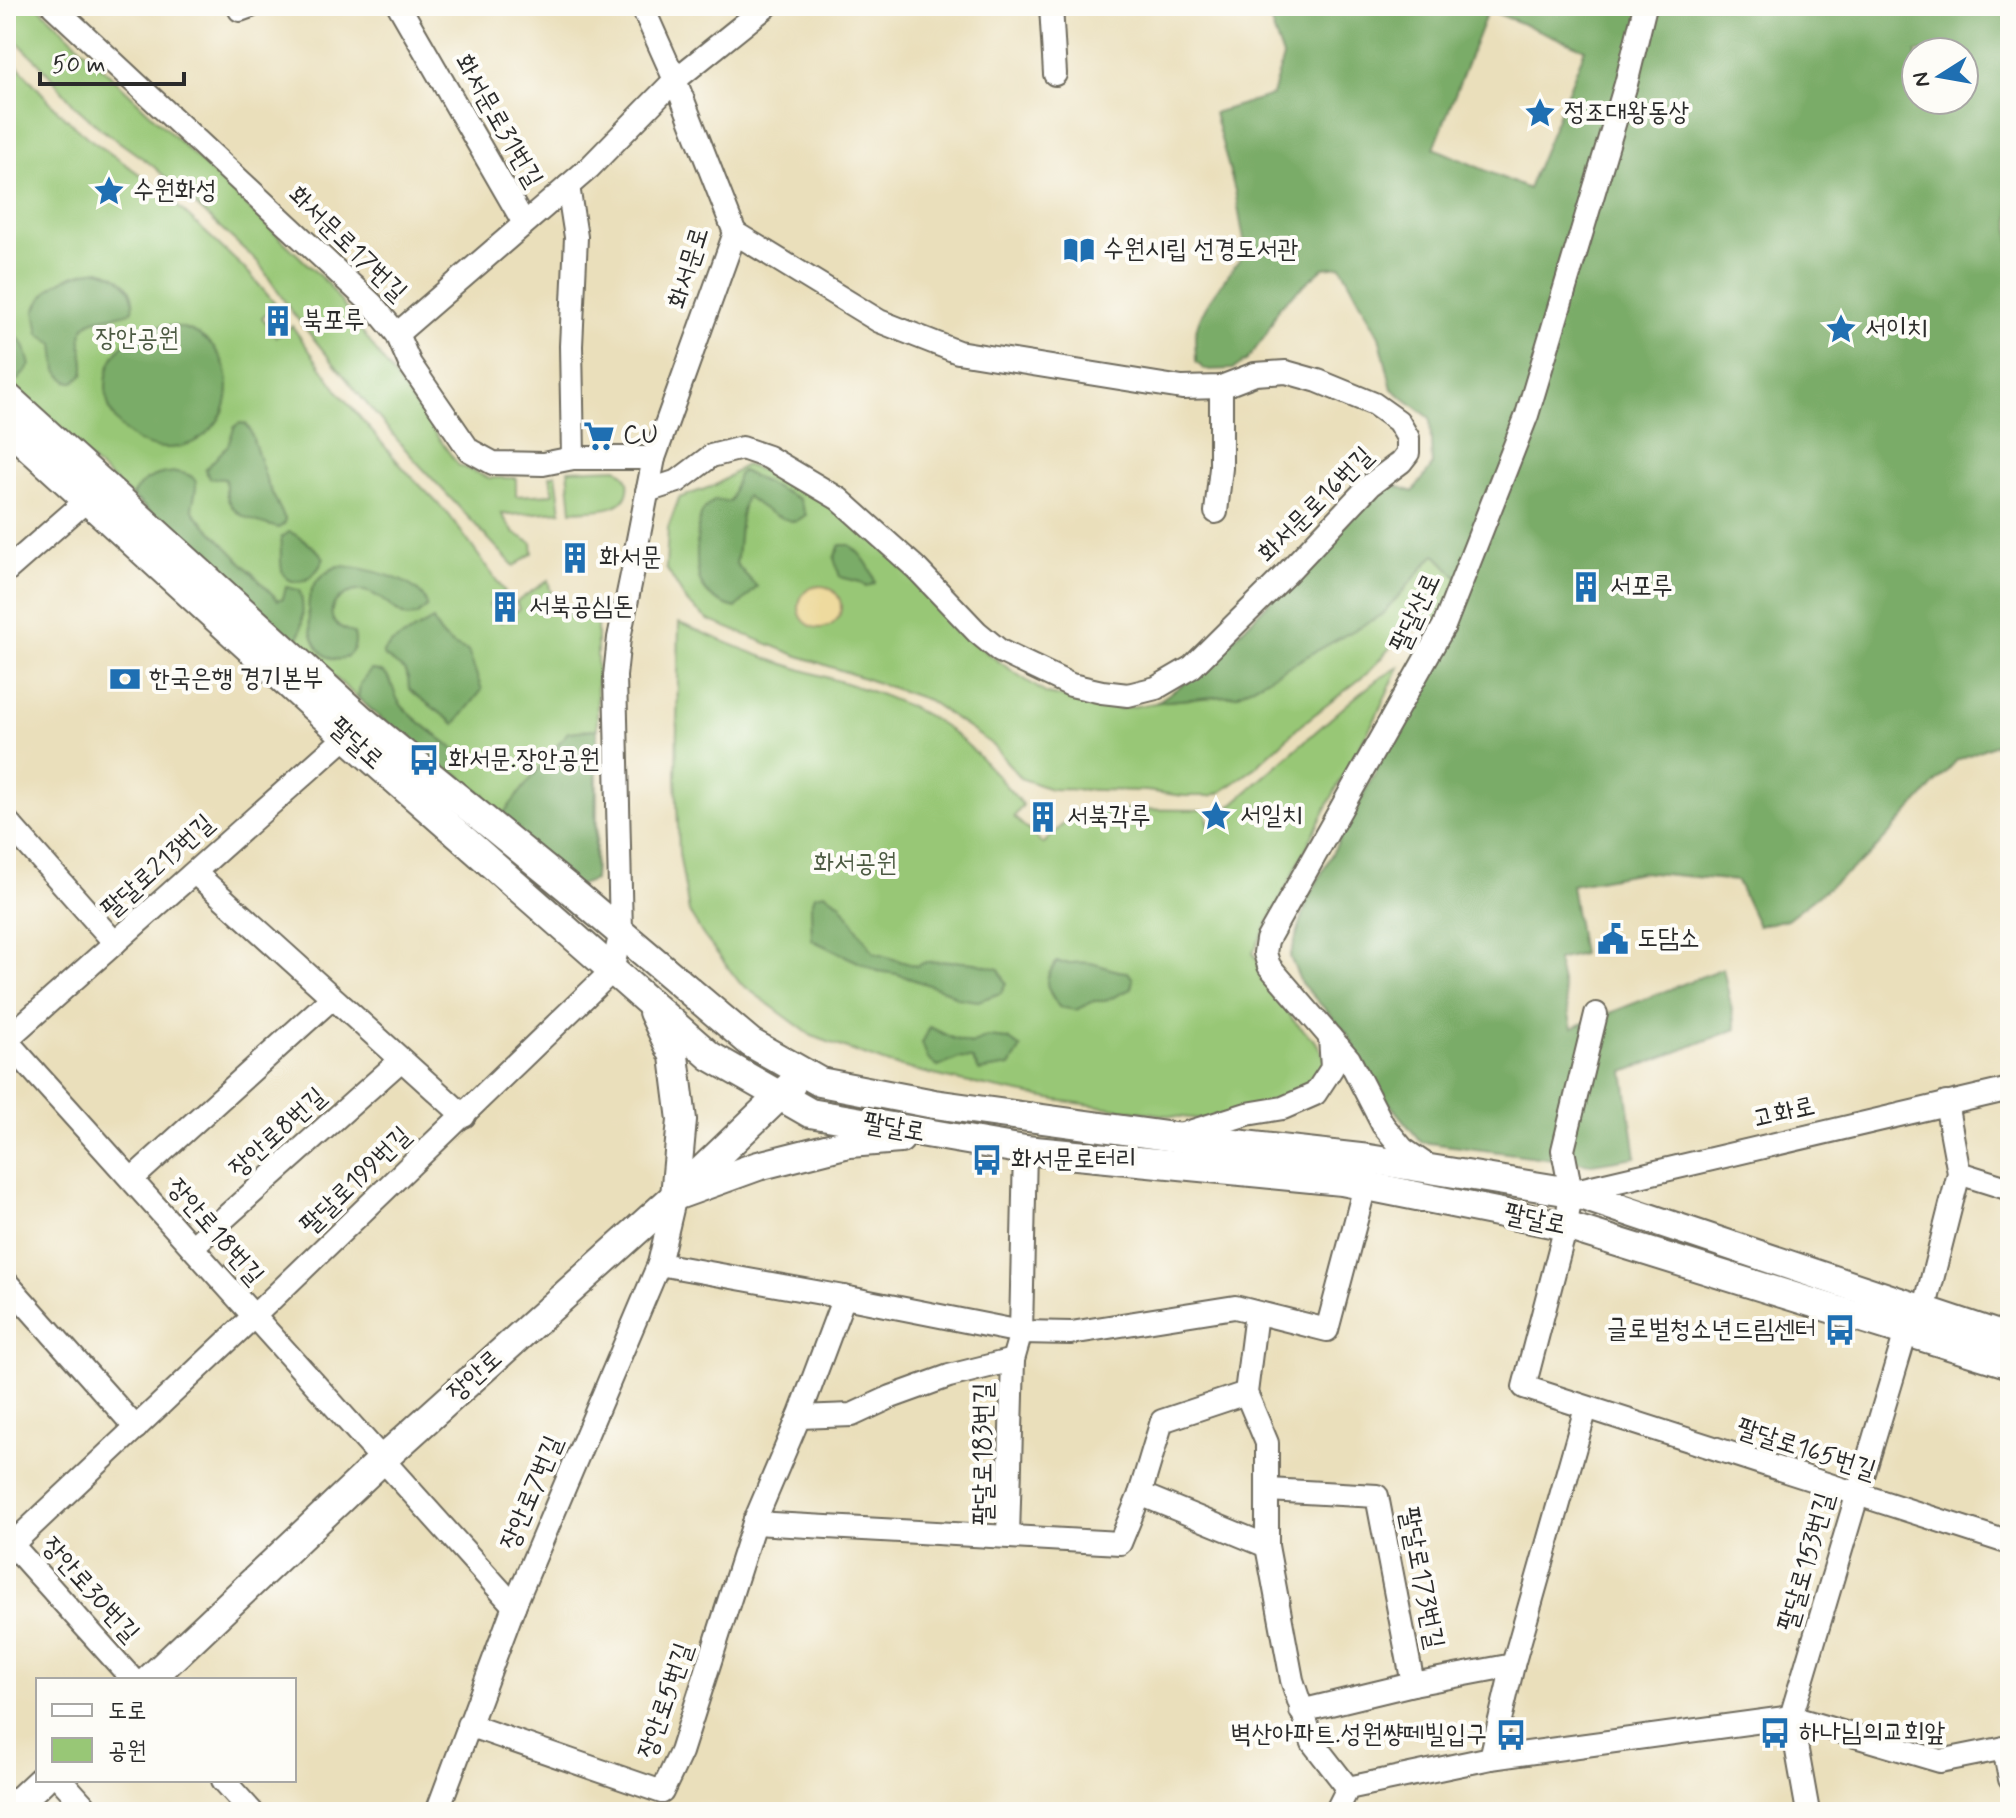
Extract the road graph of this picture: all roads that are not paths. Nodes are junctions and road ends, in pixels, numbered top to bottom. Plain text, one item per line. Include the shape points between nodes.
1 (53, 6) edge
2 (238, 6) edge
3 (251, 6) edge
4 (399, 6) edge
5 (642, 6) edge
6 (767, 6) edge
7 (1051, 6) edge
8 (1645, 6) edge
9 (1055, 74) dead end
10 (675, 80) junction
11 (568, 186) junction
12 (524, 223) junction
13 (735, 233) junction
14 (397, 334) junction
15 (1221, 387) junction
16 (6, 396) edge
17 (6, 426) edge
18 (573, 458) junction
19 (654, 458) junction
20 (647, 491) junction
21 (87, 500) junction
22 (1216, 512) dead end
23 (6, 571) edge
24 (347, 736) junction
25 (6, 820) edge
26 (195, 873) junction
27 (621, 932) junction
28 (115, 943) junction
29 (612, 971) junction
30 (332, 998) junction
31 (650, 1003) junction
32 (1596, 1014) dead end
33 (1330, 1037) junction
34 (6, 1040) edge
35 (401, 1060) junction
36 (801, 1073) junction
37 (2010, 1089) edge
38 (781, 1096) junction
39 (1946, 1103) junction
40 (464, 1116) junction
41 (937, 1135) junction
42 (1174, 1137) junction
43 (1025, 1150) junction
44 (1433, 1169) junction
45 (1959, 1173) junction
46 (132, 1179) junction
47 (1365, 1186) junction
48 (2010, 1189) edge
49 (1571, 1192) junction
50 (675, 1196) junction
51 (1566, 1226) junction
52 (192, 1247) junction
53 (659, 1264) junction
54 (6, 1282) edge
55 (844, 1297) junction
56 (1256, 1313) junction
57 (253, 1317) junction
58 (1915, 1322) junction
59 (1021, 1332) junction
60 (2010, 1339) edge
61 (1013, 1360) junction
62 (2010, 1364) edge
63 (1246, 1393) junction
64 (1586, 1408) junction
65 (799, 1417) junction
66 (136, 1428) junction
67 (383, 1459) junction
68 (1268, 1490) junction
69 (1140, 1494) junction
70 (1856, 1495) junction
71 (754, 1523) junction
72 (1008, 1536) junction
73 (2010, 1543) edge
74 (8, 1544) edge
75 (1267, 1546) junction
76 (514, 1606) junction
77 (1513, 1665) junction
78 (131, 1678) edge
79 (151, 1678) edge
80 (1413, 1684) junction
81 (1301, 1711) junction
82 (1791, 1717) junction
83 (468, 1725) junction
84 (2007, 1748) edge
85 (1491, 1758) junction
86 (2010, 1779) edge
87 (40, 1782) edge
88 (63, 1782) edge
89 (225, 1782) edge
90 (1348, 1788) junction
91 (8, 1812) edge
92 (90, 1812) edge
93 (252, 1812) edge
94 (437, 1812) edge
95 (1336, 1812) edge
96 (1808, 1812) edge

1 - 14 street, 화서문로17번길 via 372,304
2 - 3 street
4 - 12 street, 화서문로31번길
5 - 10 street, 화서문로
6 - 10 street, 화서문로31번길
7 - 9 street
8 - 33 street, 팔달산로 via 1527,415 1444,626 1267,940 1269,966
10 - 11 street, 화서문로31번길
10 - 13 street, 화서문로
11 - 12 street, 화서문로31번길
11 - 18 street via 576,237
12 - 14 street, 화서문로31번길
13 - 15 street, 화서문로16번길 via 879,321 958,352 1182,388
13 - 19 street, 화서문로
14 - 18 street, 화서문로17번길 via 410,364 469,450 507,465
15 - 20 street, 화서문로16번길 via 1270,372 1318,381 1374,404 1398,421 1408,438 1408,453 1370,485 1192,667 1156,688 1128,695 1071,685 1000,651 839,499 768,457 742,448 711,456 678,481
15 - 22 street
16 - 27 main road, 팔달로 via 361,719
17 - 21 main road, 팔달로
18 - 19 street, 화서문로17번길
19 - 20 street, 화서문로
20 - 27 street, 화서문로 via 615,676
21 - 23 street
21 - 24 main road, 팔달로
24 - 26 street, 팔달로213번길
24 - 29 main road, 팔달로
25 - 28 street
26 - 28 street, 팔달로213번길
26 - 30 street
27 - 29 street, 화서문로
27 - 36 main road, 팔달로 via 751,1043
28 - 34 street, 팔달로213번길
29 - 31 main road, 팔달로
29 - 40 street, 팔달로199번길
30 - 35 street
30 - 46 street
31 - 38 main road, 팔달로 via 710,1056
31 - 50 main road via 674,1056 682,1120
32 - 49 street, 팔달로165번길 via 1563,1150
33 - 42 street via 1332,1068 1315,1094 1283,1108
33 - 44 street, 팔달산로 via 1349,1059 1383,1125 1403,1149
34 - 46 street, 장안로18번길
35 - 40 street
35 - 52 street, 장안로8번길
36 - 38 main road, 장안로
36 - 42 main road, 팔달로 via 820,1082 934,1104
37 - 39 street, 고화로
38 - 41 main road, 팔달로 via 810,1113
38 - 50 main road, 장안로
39 - 45 street
39 - 49 street, 고화로
40 - 57 street, 팔달로199번길
41 - 43 main road, 팔달로
41 - 50 main road via 849,1143 758,1166
42 - 44 main road, 팔달로
43 - 47 main road, 팔달로
43 - 59 street, 팔달로183번길
44 - 49 main road, 팔달로
45 - 48 street
45 - 58 street, 팔달로153번길
46 - 52 street, 장안로18번길
47 - 51 main road, 팔달로
47 - 56 street via 1327,1330
49 - 51 street, 팔달로165번길
49 - 58 main road, 팔달로
50 - 53 street, 장안로7번길
50 - 67 main road, 장안로
51 - 58 main road, 팔달로
51 - 64 street, 팔달로165번길 via 1524,1387
52 - 57 street, 장안로18번길
53 - 55 street
53 - 76 street, 장안로7번길
54 - 66 street
55 - 59 street
55 - 65 street, 장안로5번길
56 - 59 street via 1235,1307 1071,1333
56 - 63 street
57 - 66 street, 팔달로199번길
57 - 67 street, 장안로18번길
58 - 60 main road, 팔달로
58 - 62 main road, 팔달로
58 - 70 street, 팔달로153번길
59 - 61 street, 팔달로183번길
61 - 65 street, 팔달로183번길 via 949,1376 852,1415
61 - 72 street, 팔달로183번길
63 - 68 street via 1267,1443
63 - 69 street via 1162,1421
64 - 70 street, 팔달로165번길
64 - 77 street
65 - 71 street, 장안로5번길
66 - 74 street, 팔달로199번길
67 - 76 street, 장안로18번길
67 - 79 main road, 장안로
68 - 75 street
68 - 80 street, 팔달로173번길 via 1377,1496
69 - 72 street, 팔달로183번길 via 1120,1543
69 - 75 street
70 - 73 street, 팔달로165번길
70 - 82 street, 팔달로153번길
71 - 72 street
71 - 83 street, 장안로5번길 via 681,1752 662,1792
74 - 78 street, 장안로30번길
75 - 81 street
76 - 83 street, 장안로7번길
77 - 80 street
77 - 85 street
80 - 81 street
81 - 90 street via 1313,1743
82 - 84 street via 1940,1761
82 - 85 street
82 - 96 street, 팔달로153번길
83 - 94 street, 장안로7번길
84 - 86 street
85 - 90 street
87 - 91 main road
88 - 92 street
89 - 93 street
90 - 95 street

